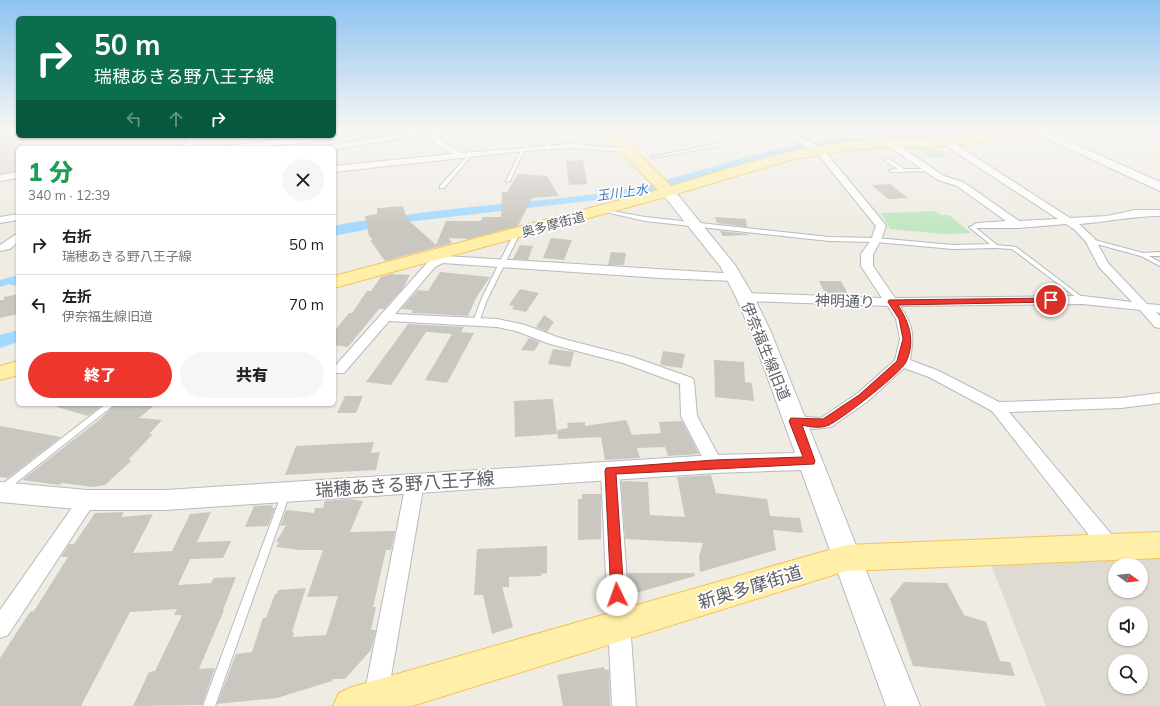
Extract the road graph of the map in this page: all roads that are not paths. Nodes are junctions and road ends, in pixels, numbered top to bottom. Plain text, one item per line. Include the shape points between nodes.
1 (397, 162) edge
2 (464, 162) edge
3 (516, 162) edge
4 (639, 162) edge
5 (764, 162) edge
6 (829, 162) edge
7 (890, 162) edge
8 (917, 162) edge
9 (977, 162) edge
10 (1104, 162) edge
11 (336, 169) edge
12 (902, 170) junction
13 (928, 170) junction
14 (890, 171) dead end
15 (16, 176) edge
16 (0, 178) edge
17 (508, 181) dead end
18 (442, 187) dead end
19 (663, 187) junction
20 (1160, 187) edge
21 (603, 210) junction
22 (1160, 213) edge
23 (16, 218) edge
24 (0, 220) edge
25 (1069, 221) junction
26 (694, 225) junction
27 (1018, 225) junction
28 (978, 226) joint
29 (517, 233) junction
30 (16, 238) edge
31 (876, 240) junction
32 (1091, 241) junction
33 (996, 246) junction
34 (0, 248) edge
35 (1160, 254) edge
36 (1143, 255) junction
37 (440, 256) junction
38 (502, 262) junction
39 (1160, 264) edge
40 (734, 277) junction
41 (336, 282) edge
42 (745, 297) junction
43 (1083, 300) junction
44 (892, 302) junction
45 (1146, 308) junction
46 (1160, 309) edge
47 (384, 317) junction
48 (476, 322) junction
49 (1160, 324) edge
50 (902, 362) junction
51 (16, 369) edge
52 (336, 369) edge
53 (0, 373) edge
54 (1160, 398) edge
55 (108, 406) edge
56 (996, 407) junction
57 (795, 421) junction
58 (810, 461) junction
59 (714, 464) junction
60 (610, 471) junction
61 (415, 483) junction
62 (287, 491) junction
63 (0, 492) edge
64 (87, 500) junction
65 (1160, 546) edge
66 (1110, 547) junction
67 (846, 558) junction
68 (6, 612) edge
69 (619, 626) junction
70 (0, 628) edge
71 (367, 704) edge
72 (209, 706) edge
73 (624, 706) edge
74 (902, 706) edge

1 - 11 street
2 - 18 lane
3 - 17 lane
4 - 19 main road
5 - 19 main road, 奥多摩街道
6 - 31 street via 881,226
7 - 12 lane
8 - 13 street
9 - 25 street
10 - 20 street
12 - 13 lane
12 - 14 lane
13 - 27 street via 940,178 960,184
15 - 16 street
19 - 21 main road, 奥多摩街道
19 - 26 street, 伊奈福生線旧道
21 - 26 lane via 631,217
21 - 29 main road, 奥多摩街道
22 - 25 street via 1135,213 1107,219
23 - 24 street
25 - 27 street
25 - 32 street via 1087,234
26 - 31 lane via 829,239
26 - 40 street, 伊奈福生線旧道
27 - 28 street
28 - 33 lane via 972,227
29 - 37 main road, 奥多摩街道
29 - 38 lane
30 - 34 street via 6,247
31 - 33 lane via 952,247
31 - 44 street via 867,254 866,266
32 - 36 lane
32 - 45 street via 1103,265
33 - 43 lane via 1014,248
35 - 36 lane
36 - 39 lane
37 - 38 street
37 - 41 main road, 奥多摩街道
37 - 47 street
38 - 40 street
38 - 48 lane
40 - 42 street, 伊奈福生線旧道
42 - 44 street, 神明通り
42 - 57 street, 伊奈福生線旧道
43 - 44 street, 神明通り
43 - 45 street, 神明通り
44 - 50 street via 903,319 907,339
45 - 46 street, 神明通り
45 - 49 street
47 - 48 street
47 - 52 street via 339,370
48 - 59 street via 497,322 520,328 555,341 628,360 687,381 689,416
50 - 56 street via 934,374
50 - 57 street via 863,397 825,423
51 - 53 main road
54 - 56 street via 1121,403
55 - 63 lane
56 - 66 street
57 - 58 street, 伊奈福生線旧道
58 - 59 street, 瑞穂あきる野八王子線
58 - 67 street, 伊奈福生線旧道
59 - 60 street, 瑞穂あきる野八王子線
60 - 61 street, 瑞穂あきる野八王子線
60 - 69 street
61 - 62 street, 瑞穂あきる野八王子線
61 - 71 street
62 - 64 street, 瑞穂あきる野八王子線 via 165,500
62 - 72 lane
63 - 64 street, 瑞穂あきる野八王子線
64 - 68 street
65 - 66 main road, 新奥多摩街道
66 - 67 main road, 新奥多摩街道
67 - 69 main road, 新奥多摩街道
67 - 74 street, 伊奈福生線旧道
68 - 70 street
69 - 71 main road, 新奥多摩街道
69 - 73 street

